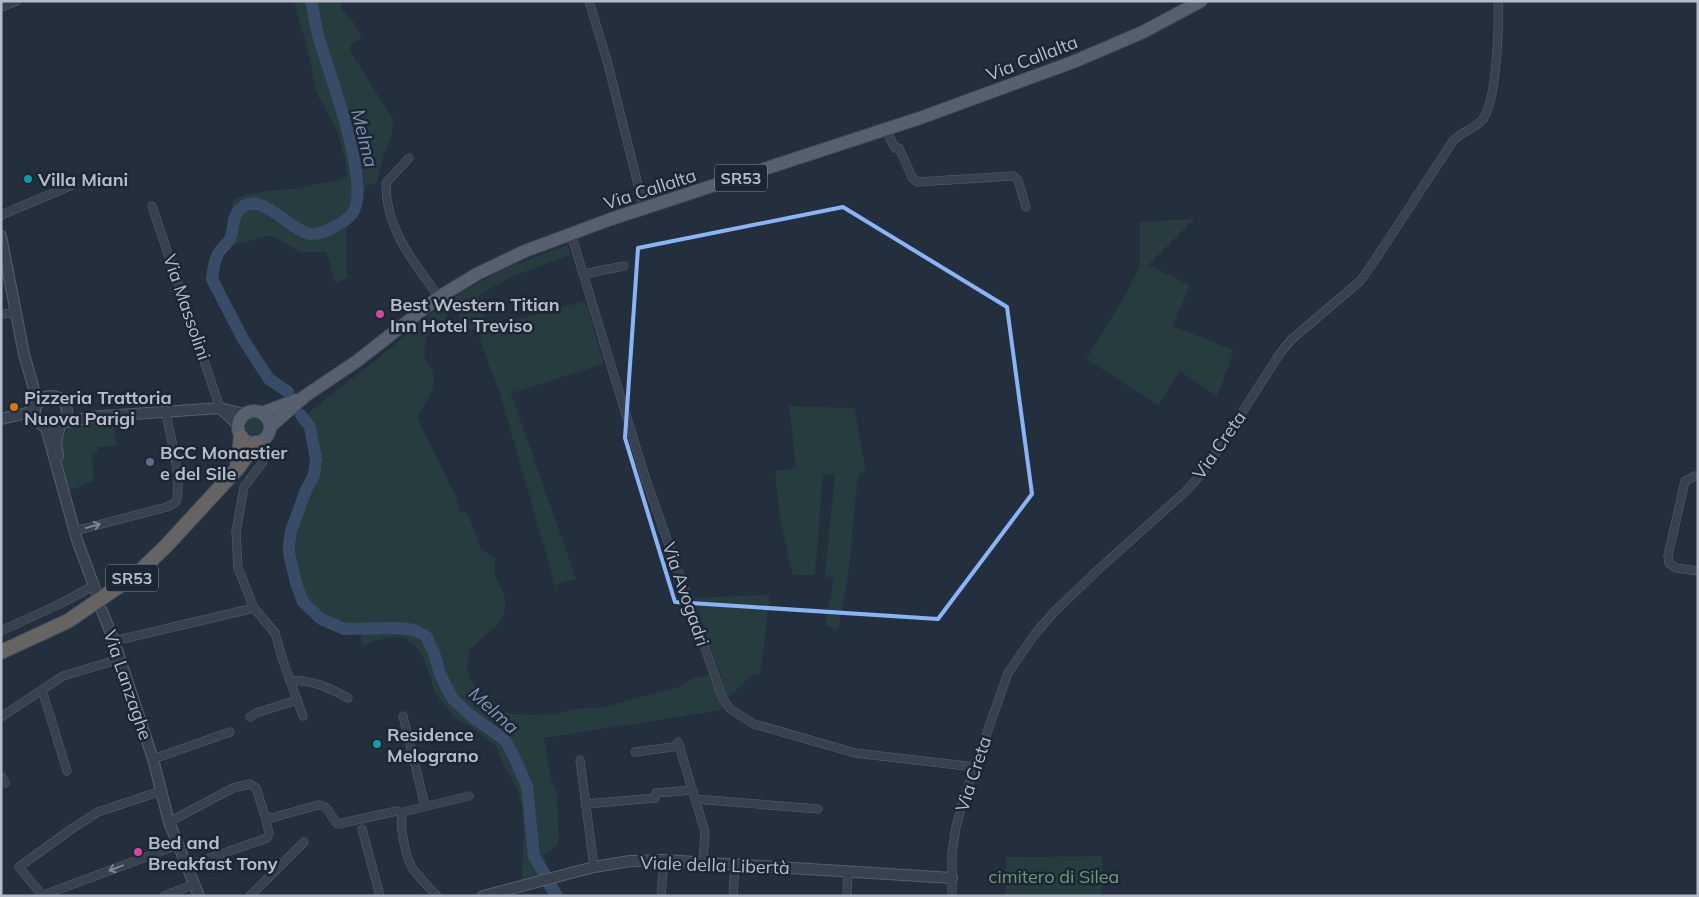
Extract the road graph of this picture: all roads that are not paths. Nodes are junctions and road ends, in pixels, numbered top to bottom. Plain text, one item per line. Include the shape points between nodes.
1 (17, 1) edge
2 (589, 1) edge
3 (1200, 1) edge
4 (1498, 1) edge
5 (1, 7) edge
6 (886, 130) junction
7 (409, 158) dead end
8 (70, 186) dead end
9 (152, 206) dead end
10 (1026, 207) dead end
11 (644, 209) junction
12 (1, 215) edge
13 (571, 234) junction
14 (1, 236) edge
15 (624, 266) dead end
16 (584, 274) junction
17 (440, 297) junction
18 (16, 313) junction
19 (1, 314) edge
20 (30, 380) junction
21 (50, 396) junction
22 (305, 396) junction
23 (37, 405) junction
24 (66, 405) junction
25 (220, 408) junction
26 (166, 413) junction
27 (262, 413) junction
28 (90, 417) junction
29 (1, 419) edge
30 (42, 425) junction
31 (62, 425) junction
32 (241, 425) junction
33 (270, 427) junction
34 (256, 443) junction
35 (264, 462) dead end
36 (57, 467) junction
37 (237, 469) junction
38 (1695, 476) dead end
39 (75, 531) junction
40 (1698, 571) edge
41 (95, 590) joint
42 (254, 608) junction
43 (102, 611) dead end
44 (1, 631) edge
45 (114, 641) junction
46 (1, 652) edge
47 (120, 659) junction
48 (290, 681) junction
49 (42, 690) junction
50 (348, 698) dead end
51 (297, 700) junction
52 (302, 716) dead end
53 (403, 716) dead end
54 (1, 717) edge
55 (250, 717) dead end
56 (230, 732) dead end
57 (635, 752) dead end
58 (153, 759) junction
59 (580, 760) dead end
60 (975, 767) junction
61 (68, 771) dead end
62 (693, 790) junction
63 (161, 791) junction
64 (469, 796) dead end
65 (695, 799) junction
66 (586, 804) junction
67 (425, 806) junction
68 (818, 809) dead end
69 (400, 811) junction
70 (265, 816) junction
71 (169, 822) junction
72 (362, 829) dead end
73 (304, 842) dead end
74 (178, 845) junction
75 (664, 860) junction
76 (703, 862) junction
77 (735, 865) junction
78 (186, 866) junction
79 (594, 867) junction
80 (848, 871) junction
81 (952, 878) junction
82 (195, 884) junction
83 (503, 893) edge
84 (42, 896) edge
85 (164, 896) edge
86 (199, 896) edge
87 (250, 896) edge
88 (380, 896) edge
89 (437, 896) edge
90 (483, 896) edge
91 (661, 896) edge
92 (733, 896) edge
93 (847, 896) edge
94 (952, 896) edge

1 - 5 street
2 - 11 street
3 - 6 main road, Via Callalta / SR53 via 1143,32 1072,62
4 - 60 street, Via Creta via 1495,78 1484,118 1452,140 1360,282 1281,352 1204,471 1070,596 1035,634 1008,673
6 - 10 street via 917,182 1013,176 1018,180
6 - 11 main road, Via Callalta / SR53
7 - 17 street via 386,183 386,200 404,249
8 - 12 street
9 - 25 street, Via Massolini
11 - 13 main road, Via Callalta / SR53
13 - 16 street, Via Avogadri
13 - 17 main road, Via Callalta / SR53 via 525,251
14 - 18 street
15 - 16 street
16 - 60 street, Via Avogadri via 646,477 723,699 730,709 754,724 855,753
17 - 22 main road, Via Callalta / SR53 via 357,361
18 - 19 street
18 - 20 street
20 - 21 street
20 - 23 street
21 - 23 street
21 - 24 street via 59,398
22 - 27 main road, Via Callalta / SR53
22 - 33 main road, Via Callalta / SR53
23 - 29 street via 27,413
23 - 30 street via 35,415
24 - 28 street
24 - 31 street via 68,414
25 - 26 street
25 - 32 street
26 - 28 street
39 -> 26 street via 176,502 178,488
27 - 32 main road via 254,411
27 - 33 main road via 269,420
28 - 31 street
29 - 30 street via 31,420
30 - 31 street via 53,429
30 - 36 street
31 - 36 street via 56,442
32 - 34 main road via 247,442
32 - 37 highway
33 - 34 main road via 268,436
34 - 37 highway, SR53
35 - 42 street via 244,487 236,532 238,568
36 - 39 street
37 - 46 highway, SR53 via 137,574 68,621
38 - 40 street via 1685,481 1668,556 1669,563 1676,568
39 - 41 street
41 - 44 street
42 - 45 street
42 - 48 street via 275,633
43 - 45 street, Via Lanzaghe
45 - 47 street, Via Lanzaghe
47 - 49 street via 63,676
47 - 58 street, Via Lanzaghe
48 - 50 street via 321,685
48 - 51 street
49 - 54 street
49 - 61 street
51 - 52 street
51 - 55 street
53 - 67 street
56 - 58 street, Via Lanzaghe
57 - 62 street via 679,744
58 - 63 street, Via Lanzaghe
59 - 66 street
60 - 81 street, Via Creta via 955,833
62 - 65 street
62 - 66 street via 656,794 655,798
63 - 71 street, Via Lanzaghe
63 - 84 street via 98,812 19,867
64 - 67 street
65 - 68 street
65 - 76 street via 705,832
66 - 79 street
67 - 69 street
69 - 70 street via 338,824 329,810 320,805 271,818
69 - 89 street via 403,838 412,867
70 - 71 street via 256,788 250,784 233,788
70 - 78 street via 267,838
71 - 74 street, Via Lanzaghe
72 - 88 street
73 - 87 street
74 - 78 street, Via Lanzaghe
74 -> 84 street
75 - 76 street, Viale della Libertà
75 - 79 street, Viale della Libertà
75 - 91 street
76 - 77 street, Viale della Libertà
77 - 80 street, Viale della Libertà
77 - 92 street
78 - 82 street, Via Lanzaghe
79 - 83 street, Viale della Libertà
80 - 81 street, Viale della Libertà
80 - 93 street
81 - 94 street, Via Creta
82 - 85 street
82 - 86 street, Via Lanzaghe
83 - 90 street, Viale della Libertà

